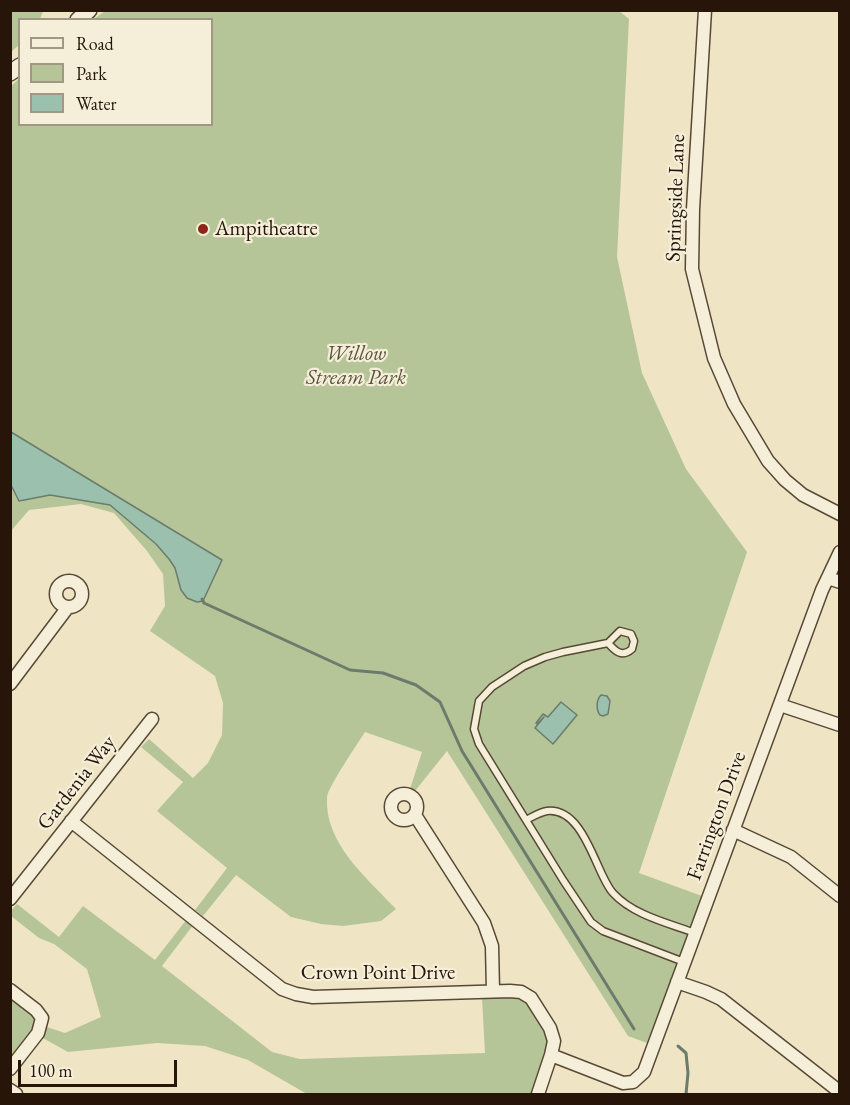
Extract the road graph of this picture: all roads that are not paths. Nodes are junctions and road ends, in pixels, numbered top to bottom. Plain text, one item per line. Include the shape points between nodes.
1 (705, 10) edge
2 (840, 514) edge
3 (840, 552) edge
4 (834, 580) edge
5 (68, 607) dead end
6 (608, 643) dead end
7 (10, 684) edge
8 (780, 705) junction
9 (152, 719) dead end
10 (840, 725) edge
11 (415, 815) dead end
12 (526, 820) junction
13 (71, 821) junction
14 (733, 830) junction
15 (13, 891) edge
16 (840, 896) edge
17 (695, 933) junction
18 (684, 962) junction
19 (677, 982) junction
20 (10, 990) edge
21 (493, 991) junction
22 (552, 1055) junction
23 (10, 1069) edge
24 (10, 1090) edge
25 (840, 1092) edge
26 (16, 1095) edge
27 (538, 1095) edge

1 - 2 street, Springside Lane via 692,269 714,358 734,405 768,461 803,495
3 - 4 street, Farrington Drive
4 - 8 street, Farrington Drive
5 - 7 street
6 - 12 lane via 563,652 524,666 492,687 479,701 474,729 479,744
8 - 10 street
8 - 14 street, Farrington Drive
9 - 13 street, Gardenia Way
11 - 21 street via 483,923 492,946
12 - 17 lane via 547,811 568,818 589,844 612,892 640,912
12 - 18 lane via 591,922 603,931
13 - 15 street, Gardenia Way
13 - 21 street, Crown Point Drive via 282,989 313,997
14 - 16 street via 791,857
14 - 17 street, Farrington Drive
17 - 18 street, Farrington Drive
18 - 19 street, Farrington Drive
19 - 22 street, Farrington Drive via 644,1072 633,1082 623,1083
19 - 25 street via 721,999
20 - 23 street via 42,1018 38,1033
21 - 22 street, Crown Point Drive via 521,992 531,998 550,1028 554,1041
22 - 27 street
24 - 26 street

